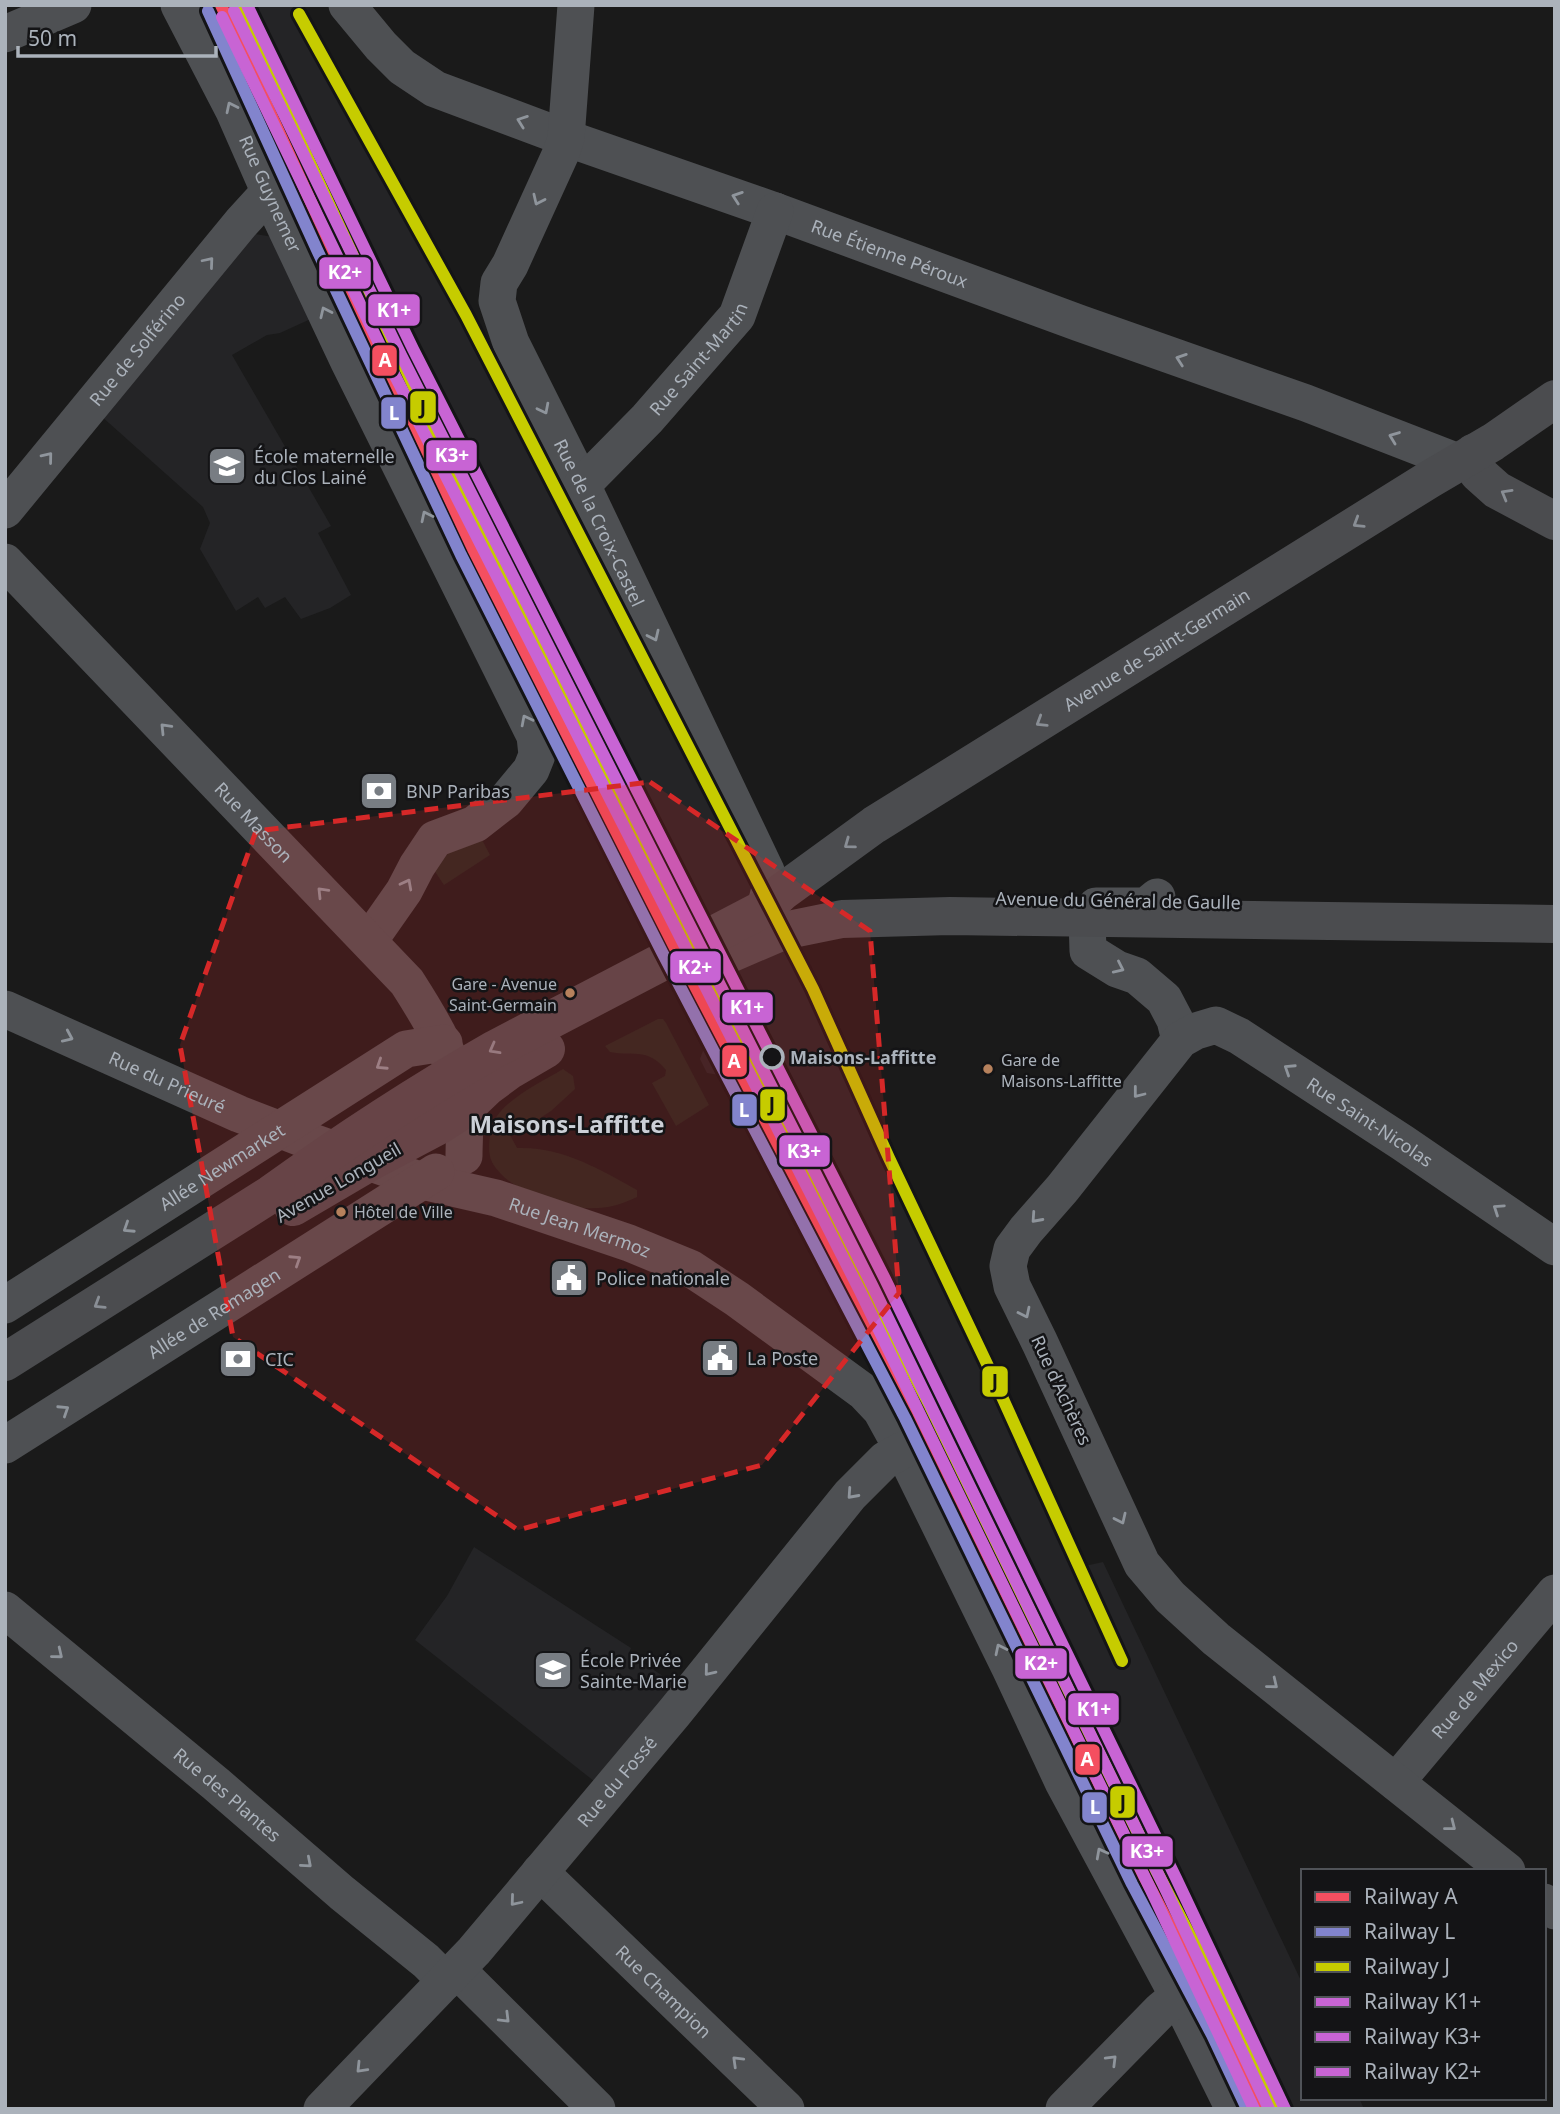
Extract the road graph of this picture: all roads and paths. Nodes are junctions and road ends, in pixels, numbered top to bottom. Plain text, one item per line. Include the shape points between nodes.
1 (73, 5) edge
2 (179, 5) edge
3 (347, 5) edge
4 (576, 5) edge
5 (5, 34) edge
6 (566, 138) junction
7 (270, 191) junction
8 (775, 211) junction
9 (1555, 399) edge
10 (1466, 457) junction
11 (582, 485) junction
12 (5, 510) edge
13 (1555, 521) edge
14 (5, 562) edge
15 (1157, 897) junction
16 (1087, 918) junction
17 (774, 919) junction
18 (1553, 919) edge
19 (369, 941) junction
20 (668, 970) junction
21 (5, 1009) edge
22 (1180, 1040) junction
23 (450, 1057) junction
24 (424, 1112) junction
25 (280, 1130) junction
26 (464, 1156) junction
27 (351, 1157) junction
28 (422, 1181) junction
29 (496, 1198) junction
30 (1555, 1247) edge
31 (5, 1305) edge
32 (5, 1362) edge
33 (5, 1392) edge
34 (5, 1445) edge
35 (903, 1450) junction
36 (1555, 1593) edge
37 (5, 1610) edge
38 (1396, 1782) junction
39 (1505, 1869) edge
40 (540, 1872) junction
41 (452, 1976) junction
42 (1178, 1996) junction
43 (322, 2109) edge
44 (597, 2109) edge
45 (786, 2109) edge
46 (1064, 2109) edge
47 (1234, 2109) edge

1 - 5 street
7 -> 2 street, Rue Guynemer
6 -> 3 street, Rue Étienne Péroux via 435,89 402,67
4 - 6 street, Rue de la Croix-Castel
8 -> 6 street, Rue Étienne Péroux
6 -> 11 street, Rue de la Croix-Castel via 499,282 497,301 511,343
12 -> 7 street, Rue de Solférino
19 -> 7 street, Rue Guynemer via 435,839 475,824 506,800 531,771 537,755 535,736 349,362
10 -> 8 street, Rue Étienne Péroux
8 - 11 street, Rue Saint-Martin via 737,316
9 - 10 main road, Avenue de Saint-Germain
13 -> 10 main road via 1497,489
10 -> 17 main road, Avenue de Saint-Germain via 874,825 782,892
11 -> 17 street, Rue de la Croix-Castel via 766,871
19 -> 14 street, Rue Masson
15 - 16 street via 1146,906 1096,906
15 - 17 main road, Avenue du Général de Gaulle via 884,900
15 - 18 main road, Avenue du Général de Gaulle via 1522,909
16 - 17 main road, Avenue du Général de Gaulle
16 - 18 main road, Avenue du Général de Gaulle
16 -> 22 street via 1088,951 1137,976 1164,999
17 - 20 main road
19 - 23 street, Rue Masson via 407,982
20 -> 23 main road, Avenue Longueil
20 - 24 main road, Avenue Longueil via 487,1087
21 -> 25 street, Rue du Prieuré
30 -> 22 street, Rue Saint-Nicolas via 1239,1036 1216,1025
22 -> 38 street, Rue d'Achères via 1013,1249 1008,1266 1012,1286 1142,1564 1216,1639
23 - 24 main road, Avenue Longueil
23 -> 25 street, Allée Newmarket via 406,1049
24 - 26 street, Rue Jean Mermoz via 452,1134
24 - 27 main road, Avenue Longueil
25 - 27 street, Rue du Prieuré
25 -> 31 street, Allée Newmarket
26 - 28 street, Allée de Remagen
26 - 29 street, Rue Jean Mermoz
27 - 28 street, Rue Jean Mermoz
27 -> 32 main road, Avenue Longueil via 261,1201
27 - 33 main road, Avenue Longueil via 139,1307
28 - 29 street, Rue Jean Mermoz
34 -> 28 street, Allée de Remagen
29 - 35 street, Rue Jean Mermoz via 690,1268 864,1392 881,1410
35 -> 40 street, Rue du Fossé via 885,1460 850,1495
42 -> 35 street, Rue Jean Mermoz via 1063,1782
36 - 38 street, Rue de Mexico
37 -> 41 street, Rue des Plantes via 342,1893 426,1961
38 -> 39 street, Rue d'Achères
40 -> 41 street, Rue du Fossé
45 -> 40 street, Rue Champion
41 -> 43 street, Rue du Fossé
41 -> 44 street, Rue des Plantes
46 -> 42 street
42 - 47 street, Rue Jean Mermoz

